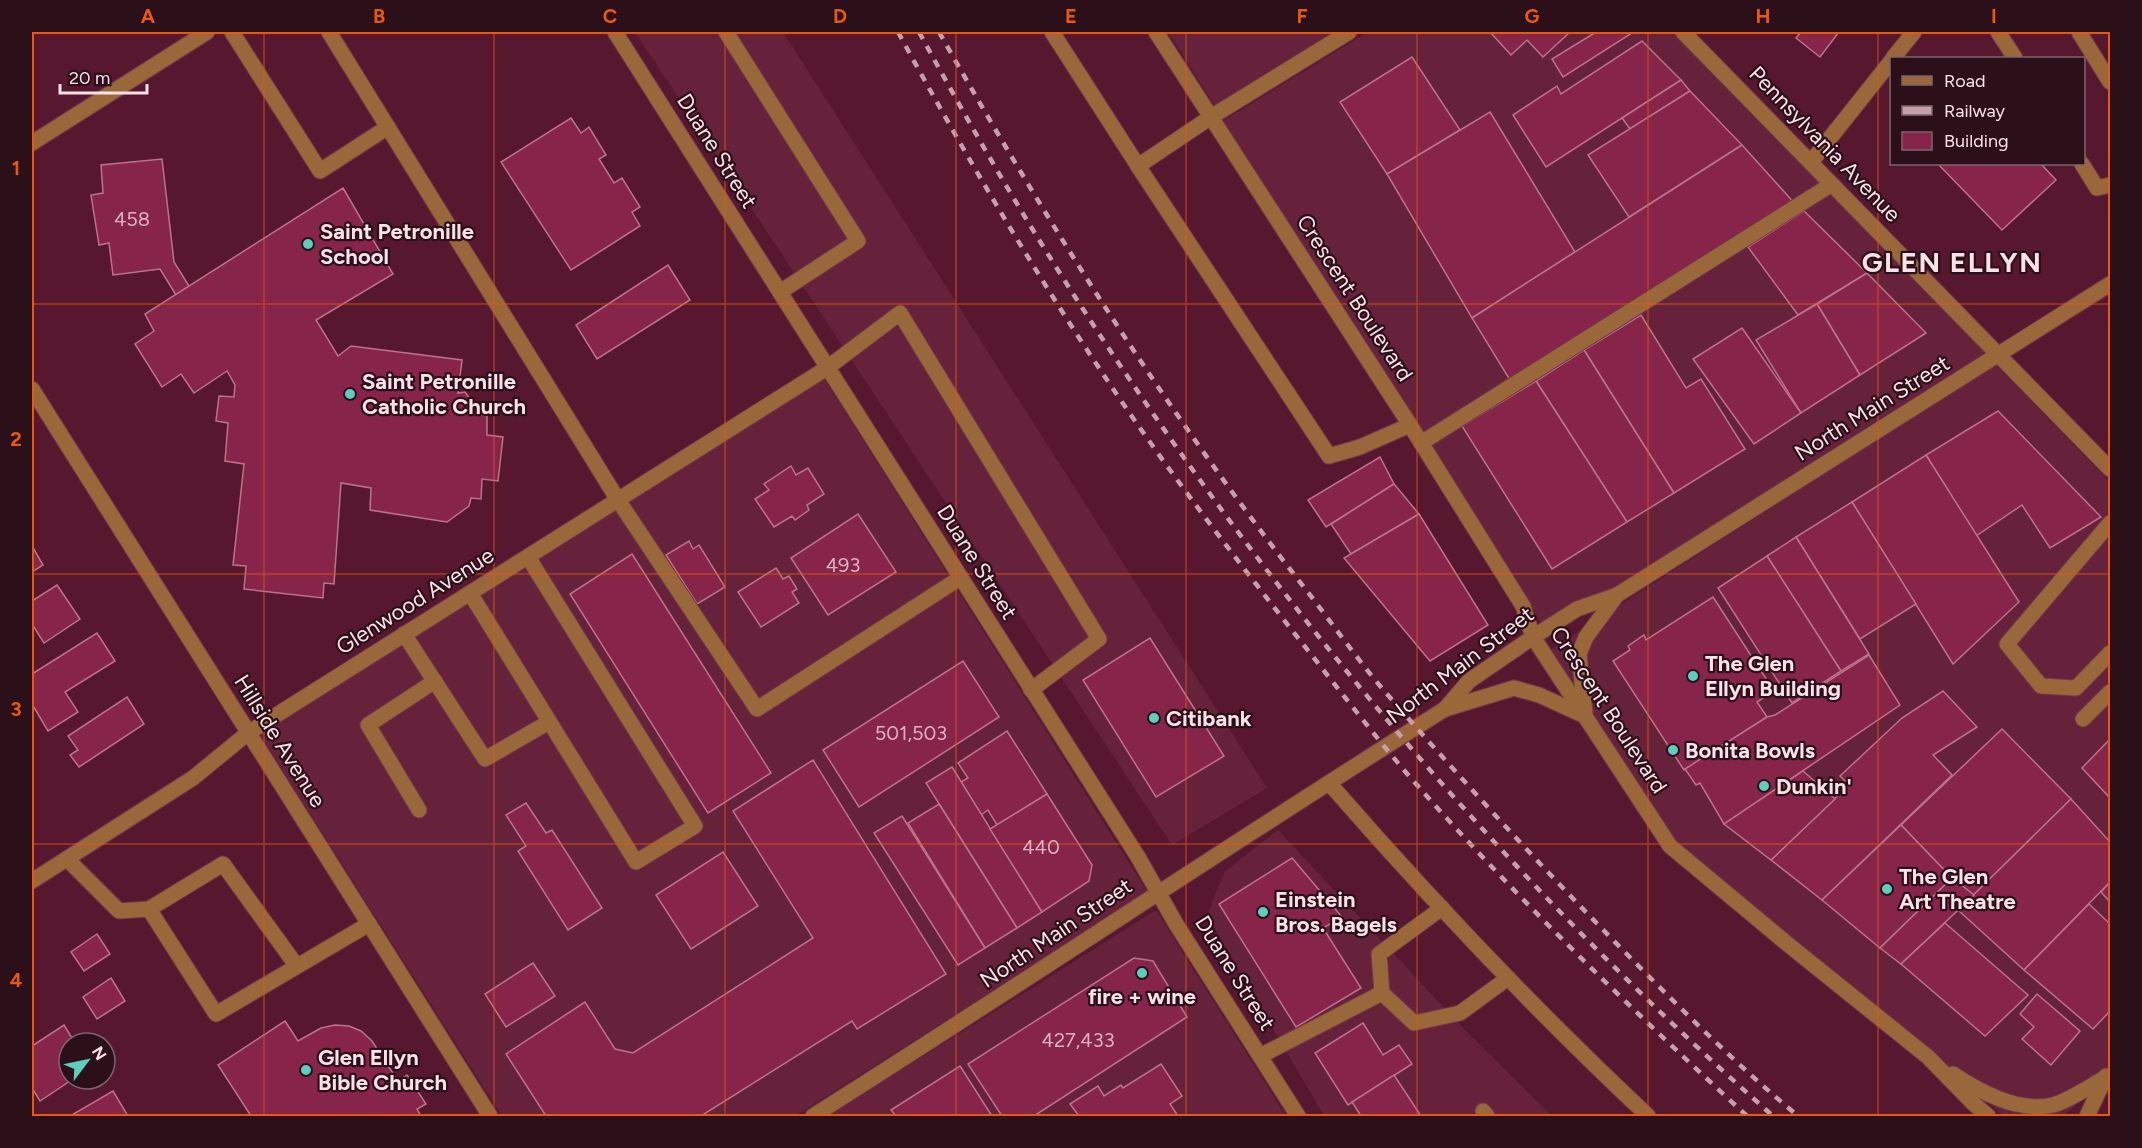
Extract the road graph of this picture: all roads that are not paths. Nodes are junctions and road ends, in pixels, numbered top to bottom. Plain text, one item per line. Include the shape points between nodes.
1 (207, 32) edge
2 (232, 32) edge
3 (329, 32) edge
4 (615, 32) edge
5 (726, 32) edge
6 (1053, 32) edge
7 (1156, 32) edge
8 (1349, 32) edge
9 (1683, 32) edge
10 (1914, 32) edge
11 (1998, 32) edge
12 (2079, 32) edge
13 (1894, 57) edge
14 (2014, 57) edge
15 (1890, 62) edge
16 (2110, 82) edge
17 (1211, 117) junction
18 (388, 127) junction
19 (32, 143) edge
20 (1811, 162) junction
21 (2083, 165) edge
22 (1138, 166) junction
23 (1832, 184) junction
24 (2110, 185) edge
25 (2110, 284) edge
26 (780, 292) junction
27 (1999, 355) junction
28 (827, 368) junction
29 (32, 389) edge
30 (1410, 425) junction
31 (1421, 443) junction
32 (2110, 469) edge
33 (618, 500) junction
34 (2110, 523) edge
35 (528, 557) junction
36 (960, 578) junction
37 (470, 593) junction
38 (1617, 595) junction
39 (404, 634) junction
40 (1533, 637) junction
41 (2110, 653) edge
42 (435, 681) junction
43 (1031, 690) junction
44 (2110, 692) edge
45 (1445, 709) junction
46 (1585, 716) junction
47 (2083, 719) dead end
48 (549, 722) junction
49 (248, 733) junction
50 (1329, 783) junction
51 (418, 810) dead end
52 (67, 858) junction
53 (32, 881) edge
54 (1159, 892) junction
55 (1442, 908) junction
56 (149, 909) junction
57 (369, 924) junction
58 (296, 965) junction
59 (1508, 978) junction
60 (1382, 993) junction
61 (1260, 1056) junction
62 (1928, 1057) junction
63 (2107, 1076) edge
64 (490, 1116) edge
65 (813, 1116) edge
66 (1298, 1116) edge
67 (1648, 1116) edge
68 (1988, 1116) edge
69 (2087, 1116) edge

1 - 19 street
2 - 18 street via 320,171
3 - 18 street
4 - 26 street, Duane Street
5 - 26 street via 858,241
6 - 22 street
7 - 17 street, Crescent Boulevard
8 - 17 street
9 - 20 street, Pennsylvania Avenue
10 - 13 street
11 - 14 street
12 - 16 street
15 - 20 street
17 - 22 street
17 - 30 street, Crescent Boulevard
18 - 33 street
20 - 23 street, Pennsylvania Avenue
21 - 24 street via 2097,188
22 - 30 street via 1329,456
23 - 27 street, Pennsylvania Avenue
23 - 31 street
25 - 27 street, North Main Street
26 - 28 street, Duane Street
27 - 32 street, Pennsylvania Avenue
27 - 38 street, North Main Street
28 - 33 street, Glenwood Avenue
28 - 36 street, Duane Street
28 - 43 street, Glenwood Avenue via 900,313 1099,639
29 - 49 street, Hillside Avenue
30 - 31 street, Crescent Boulevard
31 - 40 street, Crescent Boulevard via 1523,606
33 - 35 street, Glenwood Avenue
33 - 36 street via 757,709
34 - 41 street via 2007,644 2042,686 2076,688
35 - 37 street, Glenwood Avenue
35 - 48 street via 695,826 636,862
36 - 43 street, Duane Street
37 - 39 street, Glenwood Avenue
37 - 48 street
38 - 40 street, North Main Street via 1577,609
38 - 46 street via 1579,654
39 - 42 street
39 - 49 street, Glenwood Avenue
40 - 45 street, North Main Street via 1469,681
40 - 46 street, Crescent Boulevard
42 - 48 street via 485,759
42 - 51 street via 368,725
43 - 54 street, Duane Street
44 - 47 street
45 - 46 street via 1514,688
45 - 50 street, North Main Street
46 - 62 street, Crescent Boulevard via 1670,846
49 - 52 street, Glenwood Avenue via 193,777
49 - 57 street, Hillside Avenue
50 - 54 street, North Main Street
50 - 55 street
52 - 53 street, Glenwood Avenue
52 - 56 street via 119,911
54 - 61 street, Duane Street
54 - 65 street, North Main Street
55 - 59 street
55 - 60 street via 1379,954
56 - 58 street via 223,864
56 - 58 street via 216,1014
57 - 58 street
57 - 64 street, Hillside Avenue
59 - 60 street via 1460,1013 1414,1023
59 - 67 street
60 - 61 street
61 - 66 street, Duane Street
62 - 63 street via 1967,1083 2029,1107 2055,1105
62 - 68 street, Crescent Boulevard
63 - 69 street

